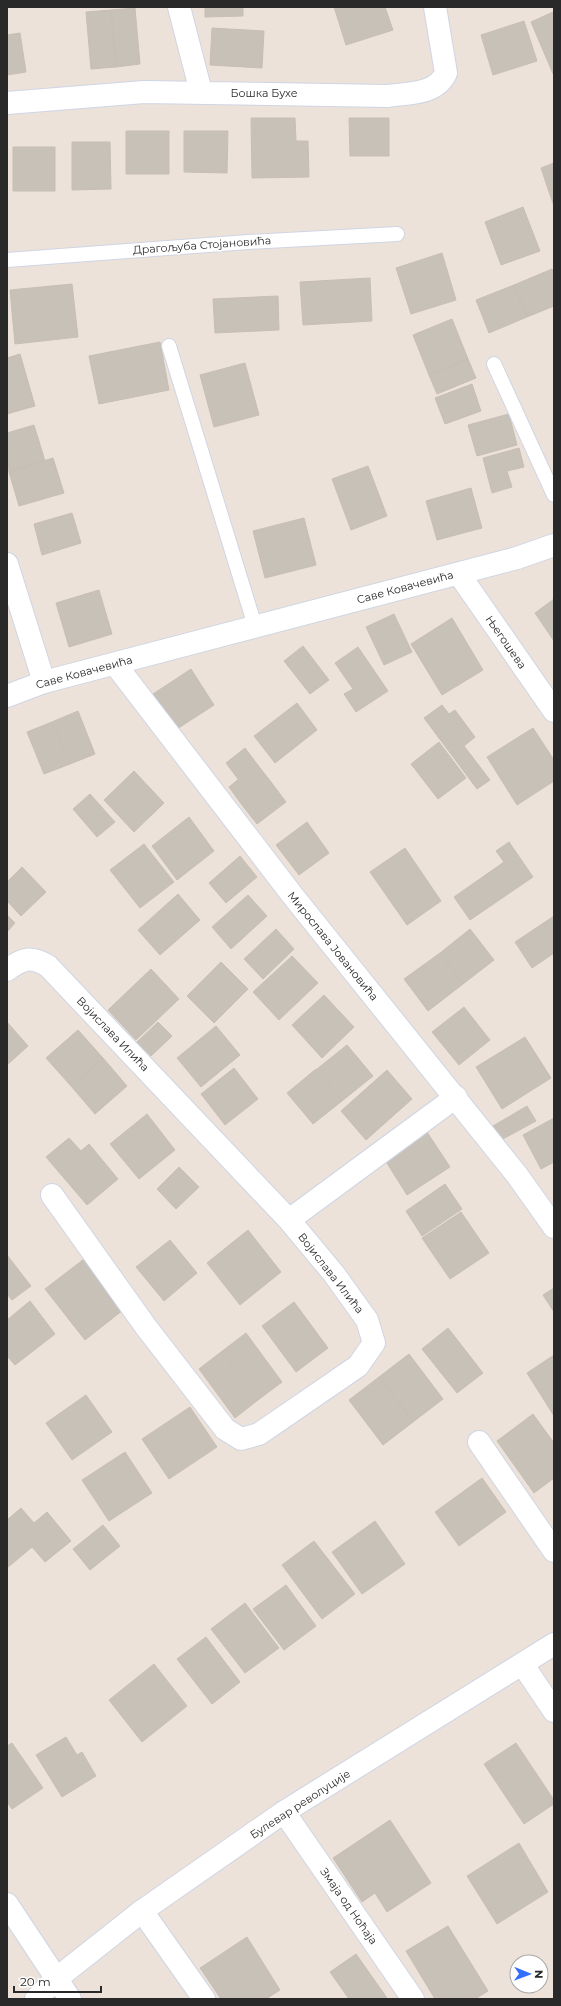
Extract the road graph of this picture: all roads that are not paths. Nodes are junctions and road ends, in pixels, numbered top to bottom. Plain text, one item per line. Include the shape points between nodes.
1 (180, 7) edge
2 (435, 7) edge
3 (201, 92) junction
4 (7, 103) edge
5 (398, 234) dead end
6 (7, 260) edge
7 (169, 346) dead end
8 (494, 364) dead end
9 (554, 495) edge
10 (554, 545) edge
11 (7, 564) edge
12 (459, 574) junction
13 (256, 626) junction
14 (115, 664) junction
15 (44, 682) junction
16 (7, 696) edge
17 (554, 711) edge
18 (7, 970) edge
19 (456, 1097) junction
20 (52, 1194) dead end
21 (289, 1220) junction
22 (554, 1227) edge
23 (479, 1442) dead end
24 (554, 1551) edge
25 (554, 1644) edge
26 (523, 1665) junction
27 (554, 1711) edge
28 (284, 1812) junction
29 (7, 1904) edge
30 (142, 1911) junction
31 (56, 1979) junction
32 (36, 1999) edge
33 (70, 1999) edge
34 (204, 1999) edge
35 (413, 1999) edge

1 - 3 street
2 - 3 street, Бошка Бухе via 446,73 442,81 425,91 388,96
3 - 4 street, Бошка Бухе via 144,92
5 - 6 lane, Драгољуба Стојановића
7 - 13 lane
8 - 9 lane
10 - 12 street, Саве Ковачевића
11 - 15 street
12 - 13 street, Саве Ковачевића
12 - 17 street, Његошева
13 - 14 street, Саве Ковачевића
14 - 15 street, Саве Ковачевића
14 - 19 street, Мирослава Јовановића via 293,896
15 - 16 street, Саве Ковачевића
18 - 21 street, Војислава Илића via 27,959 38,960 48,966
19 - 21 street
19 - 22 street, Мирослава Јовановића
20 - 21 street, Војислава Илића via 146,1327 224,1429 241,1439 259,1434 358,1366 374,1343 367,1320 334,1274
23 - 24 street
25 - 26 street, Булевар револуције
26 - 27 street
26 - 28 street, Булевар револуције
28 - 30 street, Булевар револуције
28 - 35 street, Змаја од Ноћаја
29 - 31 street
30 - 31 street, Булевар револуције
30 - 34 street
31 - 32 street, Булевар револуције
31 - 33 street

